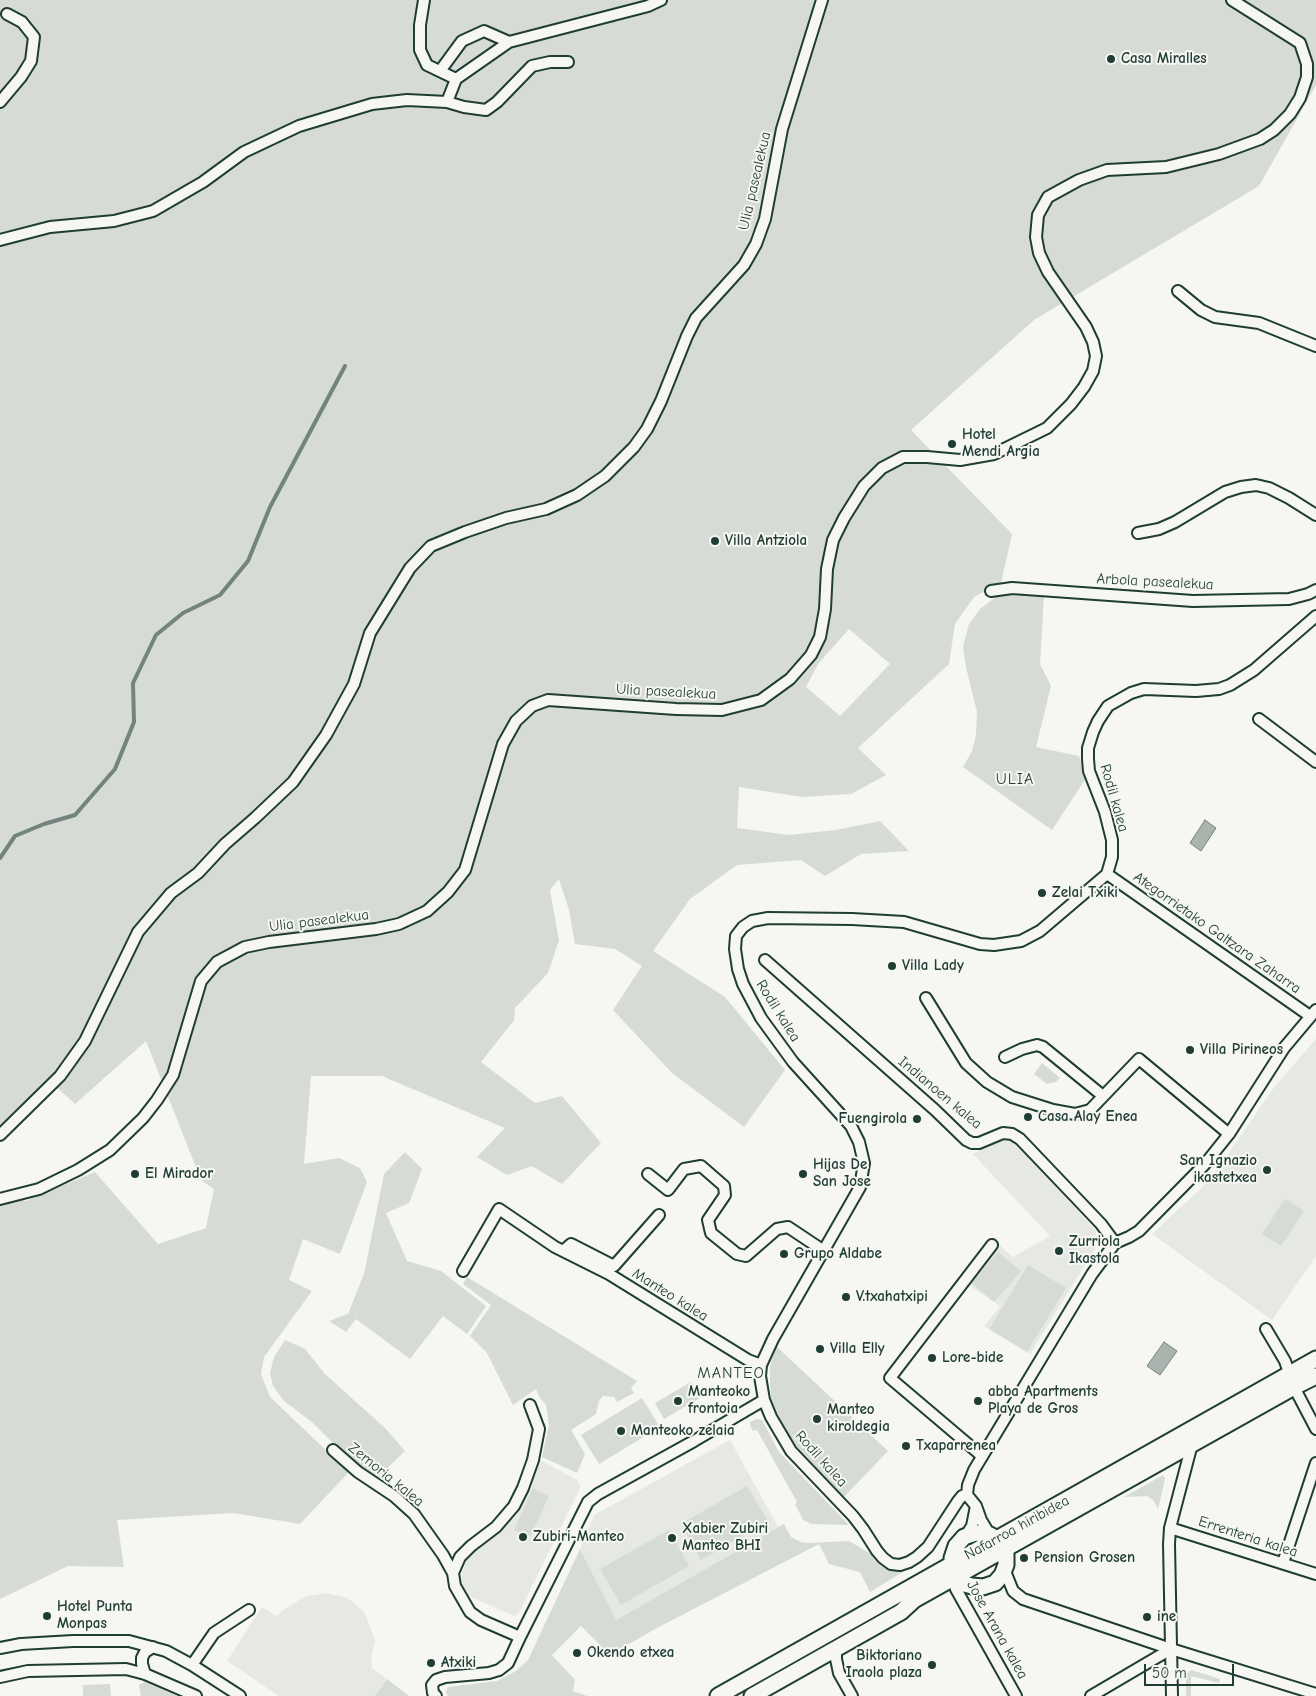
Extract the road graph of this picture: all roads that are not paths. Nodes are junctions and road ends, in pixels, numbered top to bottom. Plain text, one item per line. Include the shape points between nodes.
1 (424, 0) edge
2 (662, 0) edge
3 (822, 0) edge
4 (1232, 0) edge
5 (7, 14) dead end
6 (509, 42) junction
7 (568, 62) dead end
8 (440, 71) junction
9 (456, 79) junction
10 (0, 102) edge
11 (447, 102) junction
12 (0, 240) edge
13 (1178, 291) dead end
14 (1316, 346) edge
15 (1316, 516) edge
16 (1138, 533) dead end
17 (1316, 590) edge
18 (991, 591) dead end
19 (1316, 616) edge
20 (1259, 719) dead end
21 (1316, 762) edge
22 (1107, 874) junction
23 (765, 960) dead end
24 (926, 998) dead end
25 (1313, 1013) edge
26 (1005, 1056) dead end
27 (1103, 1096) junction
28 (1229, 1134) junction
29 (0, 1135) edge
30 (648, 1174) dead end
31 (0, 1199) edge
32 (659, 1215) dead end
33 (1115, 1243) junction
34 (992, 1245) dead end
35 (826, 1247) junction
36 (563, 1251) junction
37 (463, 1271) dead end
38 (1266, 1329) dead end
39 (1316, 1359) edge
40 (761, 1365) junction
41 (1316, 1376) edge
42 (1292, 1380) junction
43 (764, 1400) junction
44 (530, 1406) dead end
45 (1316, 1429) edge
46 (1192, 1444) junction
47 (333, 1450) dead end
48 (982, 1456) junction
49 (1316, 1463) edge
50 (968, 1495) junction
51 (976, 1506) junction
52 (1170, 1528) junction
53 (964, 1538) junction
54 (997, 1541) junction
55 (1283, 1563) junction
56 (1005, 1570) junction
57 (952, 1572) junction
58 (453, 1573) junction
59 (1316, 1574) edge
60 (250, 1610) dead end
61 (520, 1637) junction
62 (153, 1647) junction
63 (0, 1648) edge
64 (836, 1649) junction
65 (1171, 1649) junction
66 (192, 1665) junction
67 (145, 1674) junction
68 (0, 1677) edge
69 (1316, 1694) edge
70 (196, 1696) edge
71 (240, 1696) edge
72 (436, 1696) edge
73 (718, 1696) edge
74 (752, 1696) edge
75 (852, 1696) edge
76 (1016, 1696) edge
77 (1091, 1696) edge
78 (1172, 1696) edge

1 - 8 street via 420,50 427,65
2 - 6 street
3 - 29 street, Ulia pasealekua via 782,129 765,219 756,244 744,265 696,318 661,401 634,447 605,476 577,495 431,546 410,568 370,633 354,684 326,735 292,782 198,872 171,893 138,932 85,1041 60,1076
4 - 31 street, Ulia pasealekua via 1300,43 1307,64 1307,77 1290,114 1260,139 1219,154 1166,167 1107,170 1079,180 1048,197 1038,215 1036,237 1039,253 1093,342 1096,356 1093,371 1071,404 1047,428 994,454 960,460 903,457 882,468 864,486 833,540 820,637 811,655 790,679 761,700 722,710 548,700 532,706 516,721 503,744 465,870 448,892 427,911 399,924 245,947 217,962 201,981 173,1075 142,1118 110,1150 78,1170 39,1189
5 - 10 street via 22,22 34,37 31,61
6 - 8 street via 484,31 462,41
6 - 9 street
7 - 11 street via 532,66 486,110
8 - 9 street
9 - 11 street
11 - 12 street via 407,100 372,104 299,126 244,152 204,182 153,212 114,221 50,227
13 - 14 street via 1215,317 1259,323
15 - 16 street via 1289,498 1256,485 1225,492 1176,522
17 - 18 street, Arbola pasealekua via 1289,598 1193,601 1012,588
19 - 22 street, Rodil kalea via 1254,670 1230,685 1204,690 1144,689 1108,706 1098,721 1088,748 1089,771 1112,840
20 - 21 street
22 - 25 street, Ategorrietako Galtzara Zaharra
22 - 35 street, Rodil kalea via 1040,931 1021,941 994,946 904,922 870,919 768,918 743,926 736,936 738,969 761,1018 793,1062 851,1126 859,1142 864,1164 860,1187
23 - 33 street, Indianoen kalea via 966,1140 979,1142 1002,1133 1020,1138
24 - 27 street via 966,1063 987,1082 1012,1097 1075,1114 1090,1110
25 - 28 street via 1284,1048
26 - 27 street via 1037,1045 1043,1047
27 - 28 street via 1139,1060
28 - 33 street via 1190,1182 1139,1231
30 - 35 street via 668,1190 684,1169 700,1166 724,1186 725,1195 708,1220 711,1232 737,1254 746,1256 777,1228 788,1227
32 - 36 street, Manteo kalea via 614,1266 571,1244
33 - 48 street via 1092,1274
34 - 48 street via 890,1378
35 - 40 street, Rodil kalea
36 - 37 street, Manteo kalea via 499,1210
36 - 40 street, Manteo kalea
38 - 42 street
39 - 42 main road, Nafarroa hiribidea
40 - 43 street, Rodil kalea
41 - 42 main road, Nafarroa hiribidea
42 - 45 street
42 - 46 main road, Nafarroa hiribidea
42 - 54 main road, Nafarroa hiribidea
43 - 50 street, Rodil kalea via 791,1452 853,1516 877,1552 891,1564 900,1565 917,1557 928,1547 962,1496
43 - 61 street via 588,1502
44 - 58 street via 539,1429 534,1460 523,1488 514,1506 496,1527 460,1557
46 - 52 street
46 - 54 main road, Nafarroa hiribidea
47 - 58 street, Zemoria kalea via 414,1514
48 - 50 street via 971,1477
49 - 55 street
50 - 51 street
51 - 53 street via 972,1526
51 - 54 street via 981,1520
52 - 55 street, Errenteria kalea
52 - 65 street
53 - 54 main road via 976,1533
53 - 57 main road via 956,1546
54 - 56 main road via 1007,1560
54 - 57 main road, Nafarroa hiribidea
55 - 59 street, Errenteria kalea
56 - 57 main road via 995,1583 984,1587 972,1586
56 - 65 street via 1013,1591 1023,1599
57 - 64 main road, Nafarroa hiribidea via 901,1612
57 - 73 main road, Nafarroa hiribidea
57 - 76 street, Jose Arana kalea via 956,1589
58 - 61 street, Zemoria kalea via 470,1612 480,1620
60 - 66 street via 214,1633
61 - 72 street via 508,1663 499,1670 436,1680 432,1685
62 - 63 street via 129,1641 73,1641
62 - 66 street
62 - 67 street via 142,1658
64 - 74 main road, Nafarroa hiribidea
64 - 75 street via 839,1673
65 - 69 street
65 - 77 street
65 - 78 street
66 - 71 street
67 - 68 street via 126,1669 104,1669 28,1671
67 - 70 street

